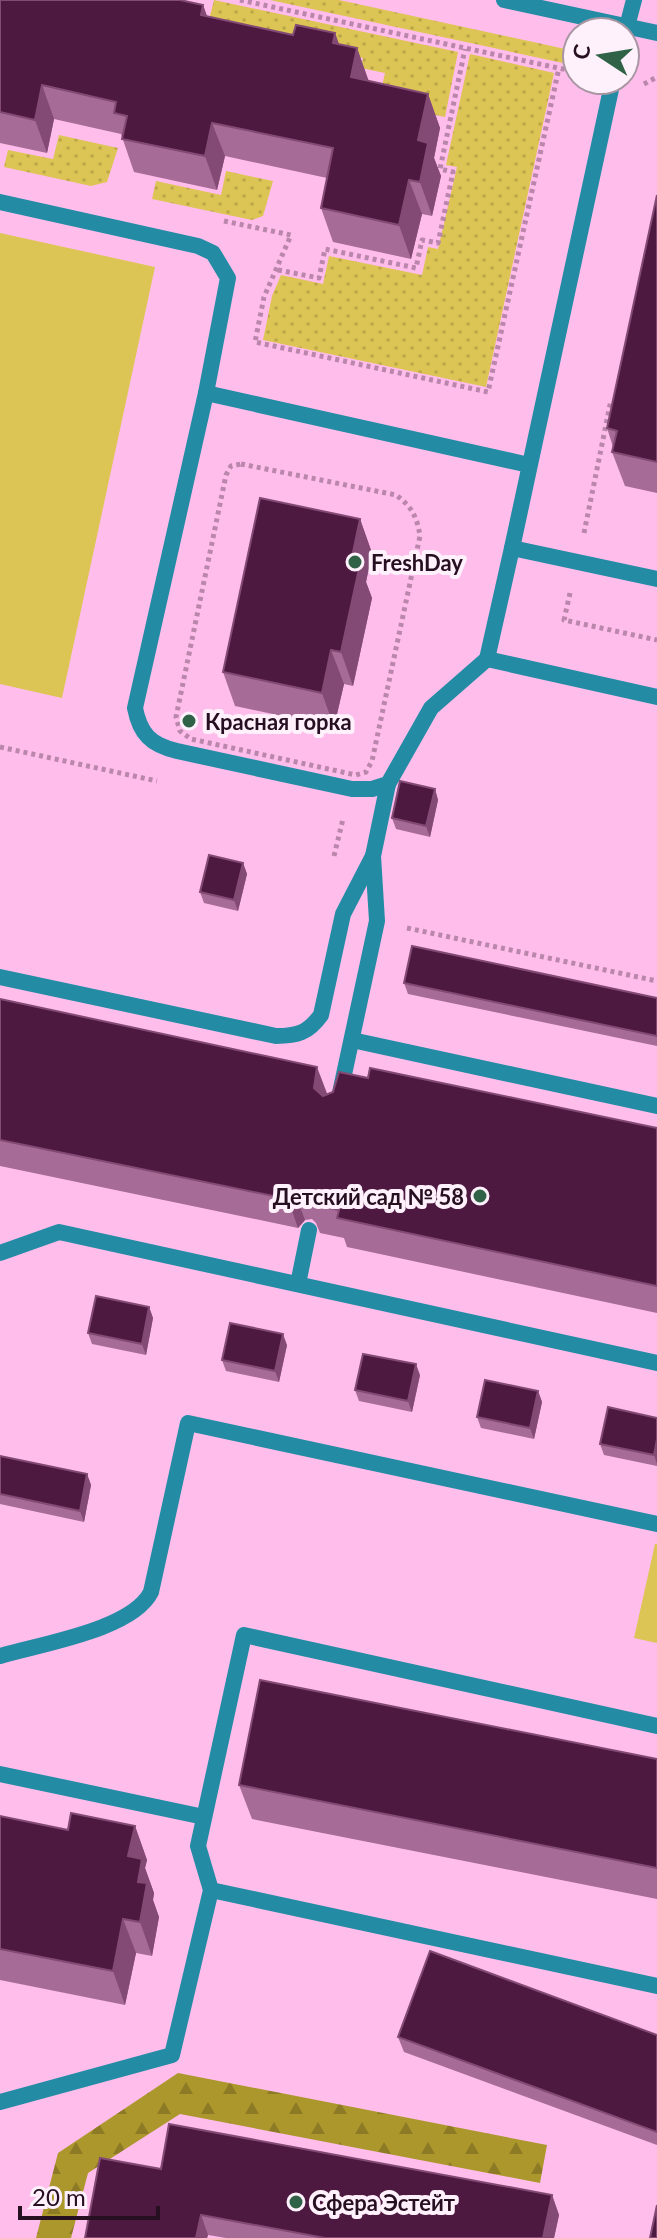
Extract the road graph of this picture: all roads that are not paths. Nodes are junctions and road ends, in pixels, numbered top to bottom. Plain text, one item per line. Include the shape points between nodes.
1 (504, 0) edge
2 (569, 16) edge
3 (610, 96) edge
4 (0, 202) edge
5 (206, 393) junction
6 (529, 465) junction
7 (512, 548) junction
8 (657, 579) edge
9 (487, 659) junction
10 (657, 697) edge
11 (388, 784) junction
12 (373, 856) junction
13 (0, 977) edge
14 (352, 1040) junction
15 (657, 1106) edge
16 (335, 1114) edge
17 (309, 1230) edge
18 (0, 1253) edge
19 (298, 1284) junction
20 (657, 1363) edge
21 (657, 1524) edge
22 (0, 1656) edge
23 (657, 1726) edge
24 (0, 1774) edge
25 (204, 1817) junction
26 (211, 1890) junction
27 (657, 1986) edge
28 (0, 2102) edge

1 - 2 lane
3 - 6 lane
4 - 5 lane via 213,253 223,264 228,287
5 - 6 lane
5 - 11 lane via 135,708 138,724 160,747 352,789
6 - 7 lane
7 - 8 lane
7 - 9 lane
9 - 10 lane
9 - 11 lane via 431,708
11 - 12 lane
12 - 13 lane via 343,914 321,1015 312,1028 296,1036
12 - 14 lane via 377,921
14 - 15 lane
14 - 16 lane
17 - 19 lane
18 - 19 lane via 59,1232
19 - 20 lane
21 - 22 lane via 188,1423 146,1602 124,1619
23 - 25 lane via 244,1635
24 - 25 lane
25 - 26 lane via 198,1846
26 - 27 lane
26 - 28 lane via 172,2055

